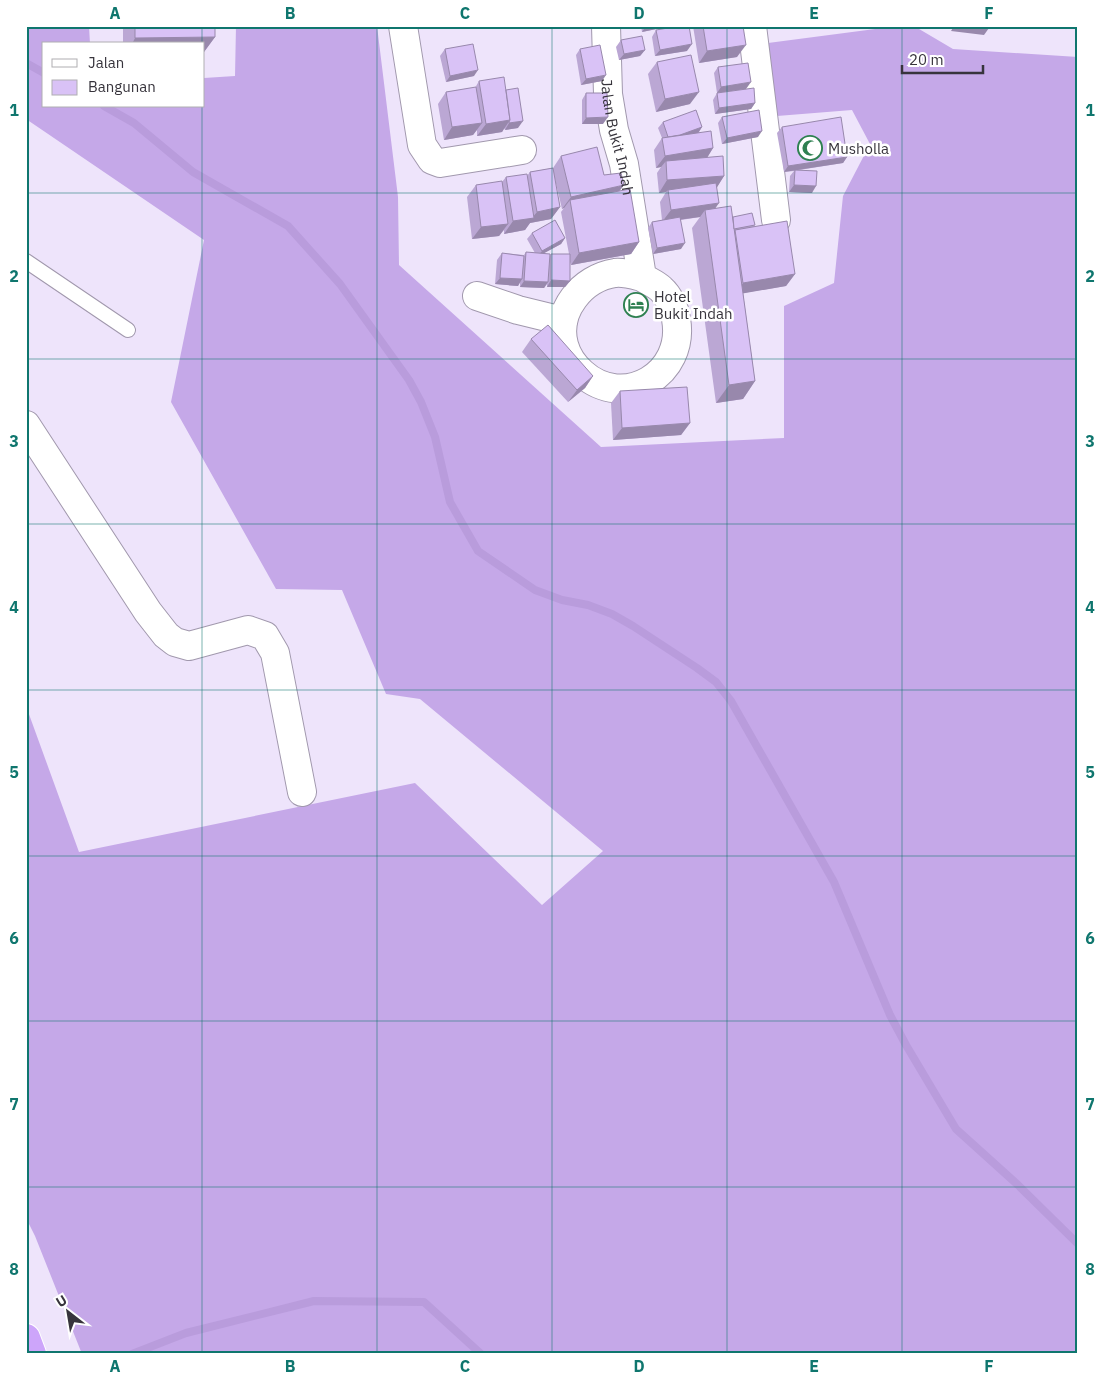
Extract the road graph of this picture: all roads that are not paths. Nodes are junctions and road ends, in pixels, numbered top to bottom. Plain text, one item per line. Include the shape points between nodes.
1 (403, 26) edge
2 (606, 26) edge
3 (752, 26) edge
4 (522, 150) dead end
5 (776, 220) dead end
6 (26, 260) edge
7 (642, 277) junction
8 (477, 296) dead end
9 (563, 321) junction
10 (128, 330) dead end
11 (29, 437) edge
12 (302, 792) dead end
13 (26, 1338) edge
14 (32, 1354) edge

1 - 4 street via 422,145 432,160 440,163
2 - 7 street, Jalan Bukit Indah via 608,94 624,164
3 - 5 street
6 - 10 lane
7 - 9 street via 616,273 592,280 573,298
7 - 9 street via 662,289 675,309 679,332 673,356 659,375 638,386 614,389 592,382 574,366 567,352
8 - 9 street
11 - 12 street via 166,635 189,646 248,630 265,636 274,653
13 - 14 highway

